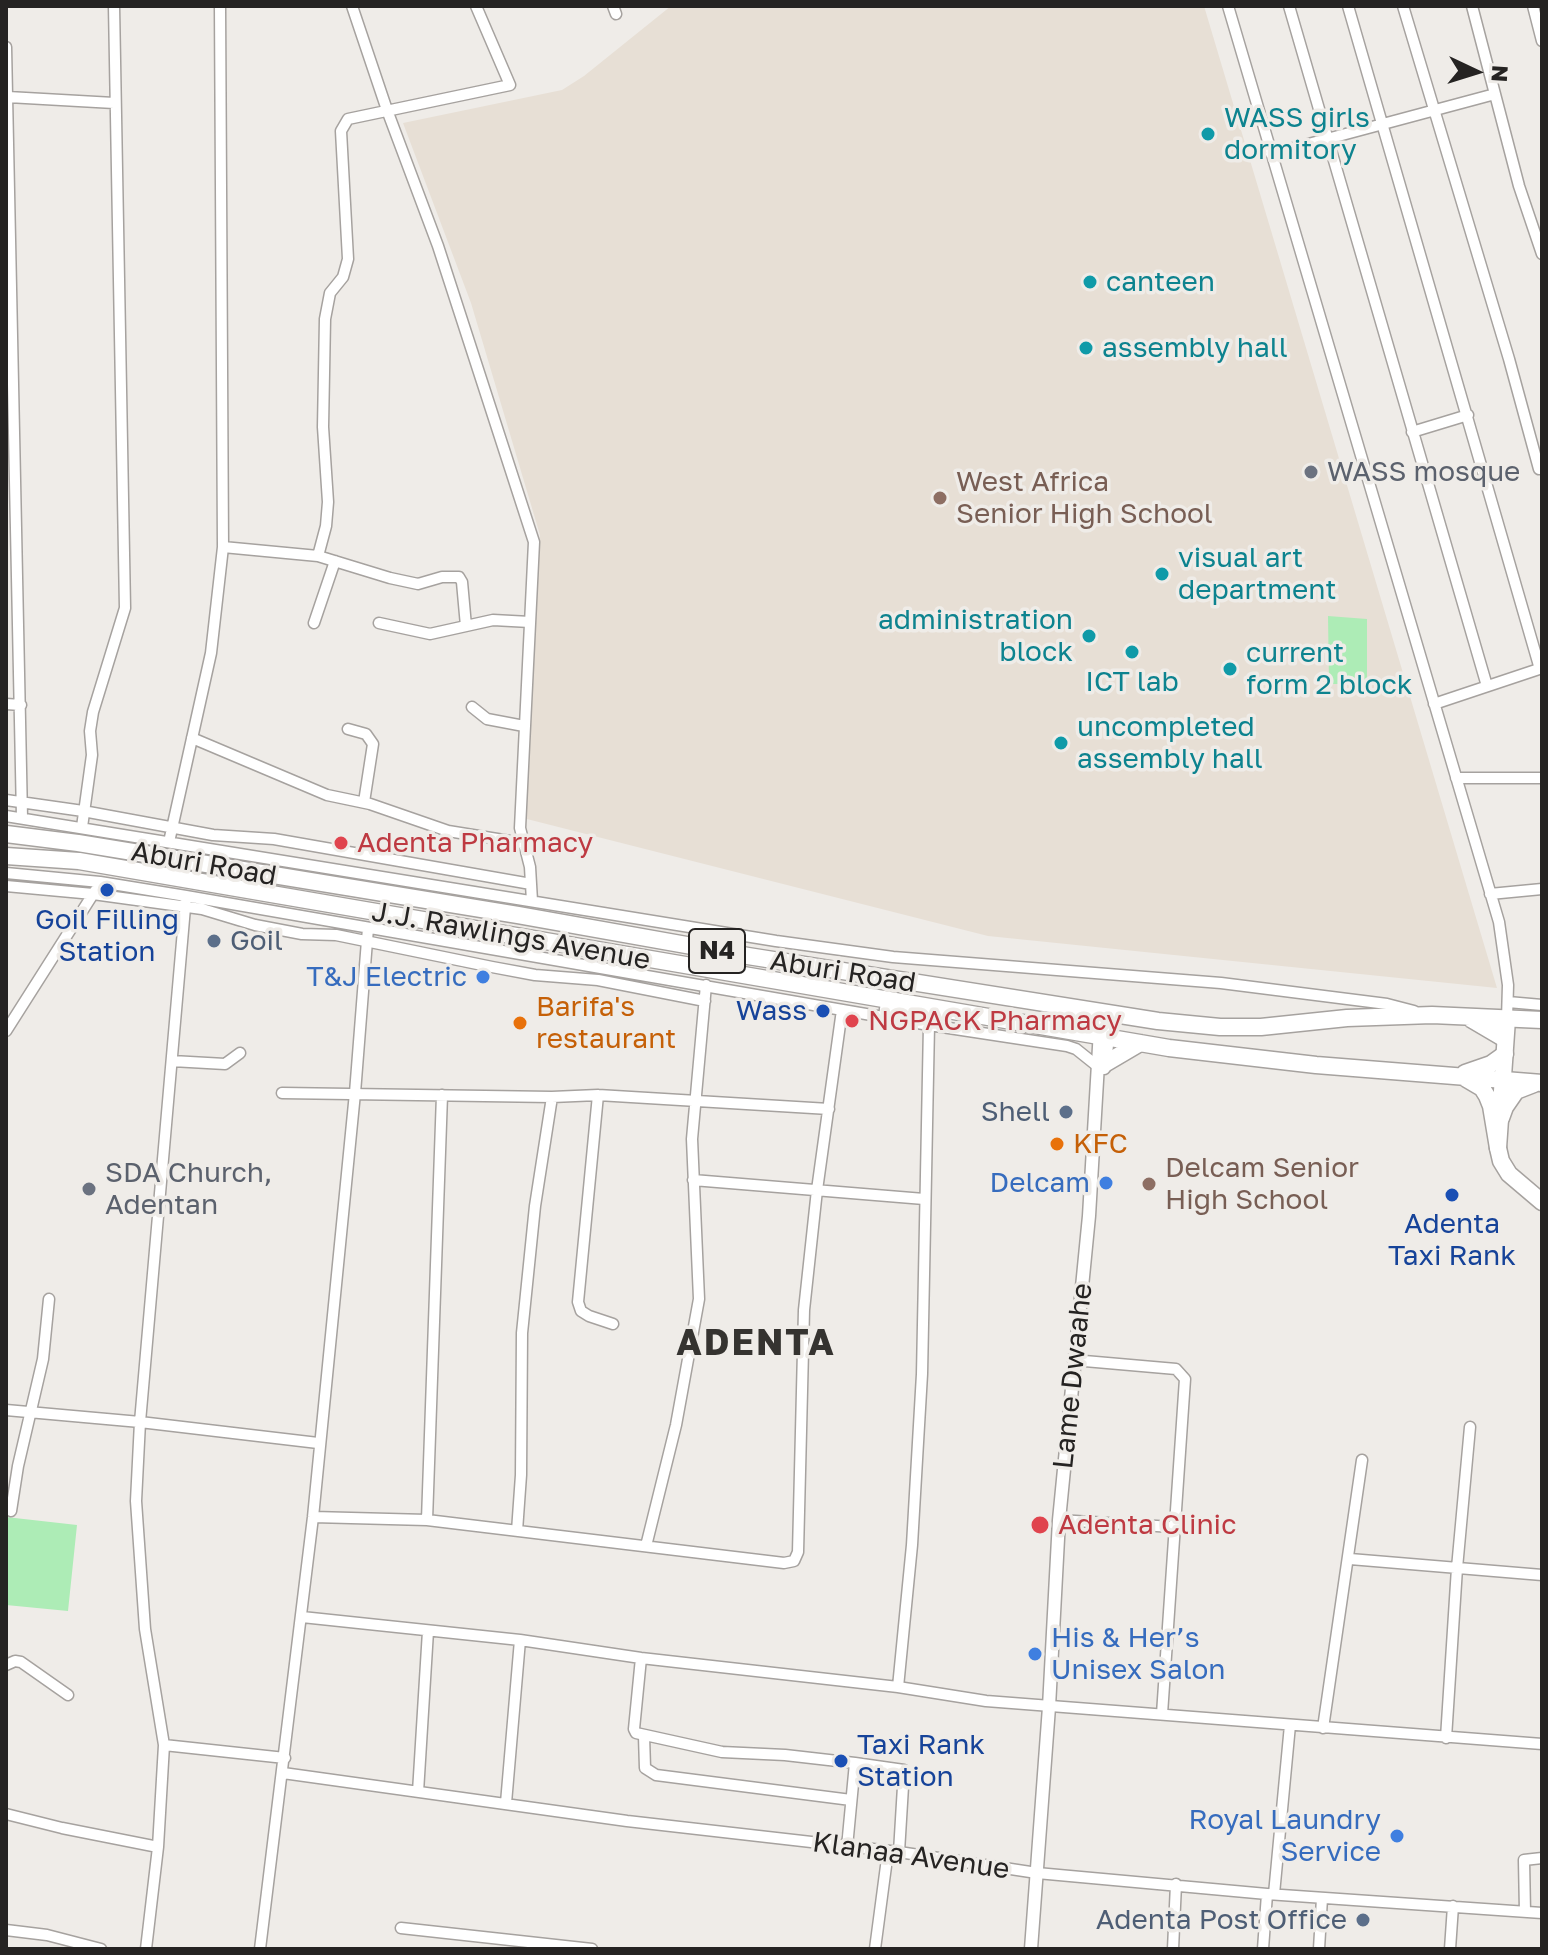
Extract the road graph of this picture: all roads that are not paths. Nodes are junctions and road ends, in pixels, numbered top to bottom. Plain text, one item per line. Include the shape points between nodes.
1 (114, 6) edge
2 (220, 6) edge
3 (352, 6) edge
4 (476, 6) edge
5 (1228, 6) edge
6 (1289, 6) edge
7 (1348, 6) edge
8 (1403, 6) edge
9 (1472, 6) edge
10 (1533, 6) edge
11 (1542, 38) edge
12 (6, 47) edge
13 (1495, 94) junction
14 (8, 97) junction
15 (114, 103) junction
16 (387, 110) junction
17 (1435, 110) junction
18 (1382, 124) junction
19 (1329, 140) junction
20 (1271, 154) junction
21 (7, 176) edge
22 (1542, 254) edge
23 (1468, 415) junction
24 (1412, 432) junction
25 (1539, 469) dead end
26 (223, 547) junction
27 (318, 556) junction
28 (335, 561) junction
29 (530, 622) junction
30 (314, 623) dead end
31 (379, 623) dead end
32 (466, 626) junction
33 (1541, 669) edge
34 (1487, 686) junction
35 (6, 704) edge
36 (1434, 704) junction
37 (21, 705) junction
38 (472, 707) dead end
39 (524, 726) junction
40 (348, 729) dead end
41 (192, 738) junction
42 (1456, 778) junction
43 (1542, 778) edge
44 (6, 800) edge
45 (364, 802) junction
46 (23, 803) junction
47 (83, 811) junction
48 (6, 816) edge
49 (22, 817) junction
50 (82, 827) junction
51 (171, 828) junction
52 (6, 834) edge
53 (169, 842) junction
54 (522, 843) junction
55 (6, 856) edge
56 (6, 873) edge
57 (100, 882) junction
58 (531, 884) junction
59 (6, 886) edge
60 (1542, 889) edge
61 (93, 894) junction
62 (1490, 894) junction
63 (186, 901) junction
64 (532, 901) junction
65 (552, 914) junction
66 (406, 926) junction
67 (368, 928) junction
68 (367, 941) junction
69 (663, 970) junction
70 (706, 985) junction
71 (705, 1001) junction
72 (1542, 1005) edge
73 (842, 1010) junction
74 (888, 1010) junction
75 (1508, 1010) junction
76 (1106, 1014) junction
77 (1432, 1015) junction
78 (1462, 1016) junction
79 (1542, 1020) edge
80 (929, 1025) junction
81 (6, 1031) edge
82 (1104, 1038) junction
83 (1140, 1043) junction
84 (1505, 1047) junction
85 (240, 1053) dead end
86 (172, 1061) junction
87 (1101, 1064) junction
88 (1460, 1075) junction
89 (1503, 1079) junction
90 (1542, 1083) edge
91 (282, 1093) dead end
92 (355, 1093) junction
93 (442, 1095) junction
94 (598, 1095) junction
95 (552, 1097) junction
96 (696, 1100) junction
97 (829, 1109) junction
98 (1501, 1118) junction
99 (1498, 1148) junction
100 (693, 1180) junction
101 (817, 1190) junction
102 (924, 1199) junction
103 (1542, 1202) edge
104 (49, 1299) dead end
105 (613, 1324) dead end
106 (1073, 1360) junction
107 (6, 1410) edge
108 (31, 1412) junction
109 (140, 1422) junction
110 (1470, 1427) dead end
111 (318, 1443) junction
112 (1362, 1460) dead end
113 (11, 1511) dead end
114 (313, 1517) junction
115 (427, 1520) junction
116 (1059, 1520) junction
117 (1173, 1527) junction
118 (517, 1531) junction
119 (646, 1546) junction
120 (1350, 1559) junction
121 (1457, 1568) junction
122 (1542, 1575) edge
123 (302, 1617) junction
124 (428, 1631) junction
125 (520, 1640) junction
126 (641, 1658) junction
127 (6, 1665) edge
128 (898, 1687) junction
129 (68, 1695) dead end
130 (1049, 1707) junction
131 (1162, 1714) junction
132 (1290, 1725) junction
133 (1323, 1728) junction
134 (644, 1736) junction
135 (1446, 1738) junction
136 (1542, 1744) edge
137 (164, 1745) junction
138 (285, 1758) junction
139 (855, 1763) junction
140 (283, 1773) junction
141 (418, 1792) junction
142 (851, 1800) junction
143 (506, 1803) junction
144 (6, 1814) edge
145 (158, 1847) junction
146 (847, 1847) junction
147 (893, 1851) junction
148 (1542, 1858) edge
149 (1037, 1873) junction
150 (1176, 1884) junction
151 (1271, 1894) junction
152 (1322, 1898) junction
153 (1453, 1906) junction
154 (1525, 1912) junction
155 (1542, 1913) edge
156 (401, 1928) dead end
157 (6, 1930) edge
158 (569, 1948) edge
159 (101, 1949) edge
160 (146, 1949) edge
161 (260, 1949) edge
162 (592, 1949) edge
163 (875, 1949) edge
164 (1032, 1949) edge
165 (1173, 1949) edge
166 (1263, 1949) edge
167 (1319, 1949) edge
168 (1450, 1949) edge

1 - 15 street
2 - 26 street
3 - 16 street
4 - 16 street via 510,85
5 - 20 street
6 - 19 street
7 - 18 street
8 - 17 street
9 - 13 street
10 - 11 street
12 - 14 street
13 - 17 street
13 - 22 street
14 - 15 street
14 - 21 street
15 - 47 street via 125,608 93,712
16 - 27 street via 348,119 341,131 348,259 343,277 330,293 325,319 328,502
16 - 29 street via 438,246 531,529
17 - 18 street
17 - 25 street
18 - 19 street
18 - 23 street
19 - 20 street
19 - 24 street
20 - 36 street
21 - 37 street
23 - 24 street
23 - 33 street
24 - 34 street
26 - 27 street
26 - 41 street via 211,653
27 - 28 street
28 - 30 street
28 - 32 street via 418,584 459,577
29 - 32 street via 493,620
29 - 39 street
31 - 32 street via 430,634
33 - 34 street
34 - 36 street
35 - 37 street
36 - 42 street
37 - 46 street
38 - 39 street via 487,719
39 - 54 street
40 - 45 street via 366,734 373,744
41 - 45 street via 327,795
41 - 51 street
42 - 43 street
42 - 62 street
44 - 46 street
45 - 54 street via 448,831
46 - 47 street
46 - 49 street
47 - 50 street
47 - 51 street
48 - 49 street
49 - 50 street
50 - 53 street
51 - 53 street
51 - 58 street via 274,839
52 - 65 main road, Aburi Road / N4
53 - 64 street
54 - 58 street
55 - 66 main road, J.J. Rawlings Avenue / N4 via 79,861
56 - 57 street
57 - 61 street
57 - 63 street
58 - 64 street
59 - 61 street
60 - 62 street
61 - 63 street
61 - 81 street
62 - 75 street via 1499,922
63 - 67 street
63 - 68 street via 302,934
63 - 86 street
64 - 65 street
65 - 76 main road, Aburi Road / N4 via 748,956
65 - 77 street via 893,957 1221,983 1387,1004
66 - 67 street
66 - 69 main road, J.J. Rawlings Avenue / N4
67 - 68 street
68 - 71 street via 535,975 598,980
68 - 92 street
69 - 70 street
69 - 74 main road, J.J. Rawlings Avenue / N4
70 - 71 street
70 - 73 street
71 - 96 street
72 - 75 street
73 - 74 street
73 - 97 street
74 - 80 street
74 - 82 main road, J.J. Rawlings Avenue / N4
75 - 78 main road, Aburi Road / N4
75 - 79 main road, Aburi Road / N4
75 - 84 main road
76 - 77 main road, Aburi Road / N4 via 1220,1027
76 - 82 street, Lame Dwaahe
77 - 78 main road, Aburi Road / N4
78 - 84 main road via 1484,1025
80 - 87 street via 1067,1046
80 - 102 street
82 - 83 main road, N4
82 - 87 street, Lame Dwaahe
83 - 87 main road
83 - 88 main road, N4 via 1316,1065
84 - 88 main road via 1491,1064
84 - 89 main road
85 - 86 street via 225,1064
86 - 109 street
87 - 106 street, Lame Dwaahe
88 - 89 main road, N4
88 - 99 main road via 1487,1096
89 - 90 main road, N4
89 - 98 main road
90 - 98 main road via 1516,1091
91 - 92 street
92 - 93 street
92 - 111 street
93 - 95 street
93 - 115 street
94 - 95 street
94 - 96 street
94 - 105 street via 578,1302 581,1311
95 - 118 street via 522,1333
96 - 97 street
96 - 100 street
97 - 101 street
98 - 99 main road
99 - 103 main road via 1509,1174
100 - 101 street
100 - 119 street via 699,1299
101 - 102 street
101 - 119 street via 804,1310 796,1558 784,1563
102 - 128 street via 921,1390
104 - 108 street
106 - 116 street, Lame Dwaahe
106 - 117 street via 1176,1369 1185,1379
107 - 108 street
108 - 109 street
108 - 113 street
109 - 111 street
109 - 137 street via 139,1572
110 - 121 street
111 - 114 street
112 - 120 street
114 - 115 street
114 - 123 street
115 - 118 street
116 - 117 street
116 - 130 street, Lame Dwaahe
117 - 131 street
118 - 119 street
120 - 121 street
120 - 133 street
121 - 122 street
121 - 135 street
123 - 124 street
123 - 138 street
124 - 125 street
124 - 141 street
125 - 126 street
125 - 143 street
126 - 128 street
126 - 134 street via 634,1729
127 - 129 street via 21,1662
128 - 130 street
130 - 131 street
130 - 149 street, Lame Dwaahe
131 - 132 street
132 - 133 street
132 - 151 street
133 - 135 street
134 - 139 street via 722,1752
134 - 142 street via 645,1768 656,1775
135 - 136 street
137 - 138 street
137 - 145 street
138 - 140 street
139 - 142 street
139 - 147 street via 905,1771
140 - 141 street, Klanaa Avenue
140 - 161 street
141 - 143 street, Klanaa Avenue
142 - 146 street
143 - 146 street, Klanaa Avenue
144 - 145 street
145 - 160 street
146 - 147 street, Klanaa Avenue
147 - 149 street, Klanaa Avenue
147 - 163 street
148 - 154 street via 1524,1860
149 - 150 street, Klanaa Avenue
149 - 164 street, Lame Dwaahe
150 - 151 street, Klanaa Avenue
150 - 165 street
151 - 152 street, Klanaa Avenue
151 - 166 street
152 - 153 street, Klanaa Avenue
152 - 167 street
153 - 154 street, Klanaa Avenue
153 - 168 street
154 - 155 street, Klanaa Avenue
156 - 158 street
157 - 159 street
158 - 162 street

